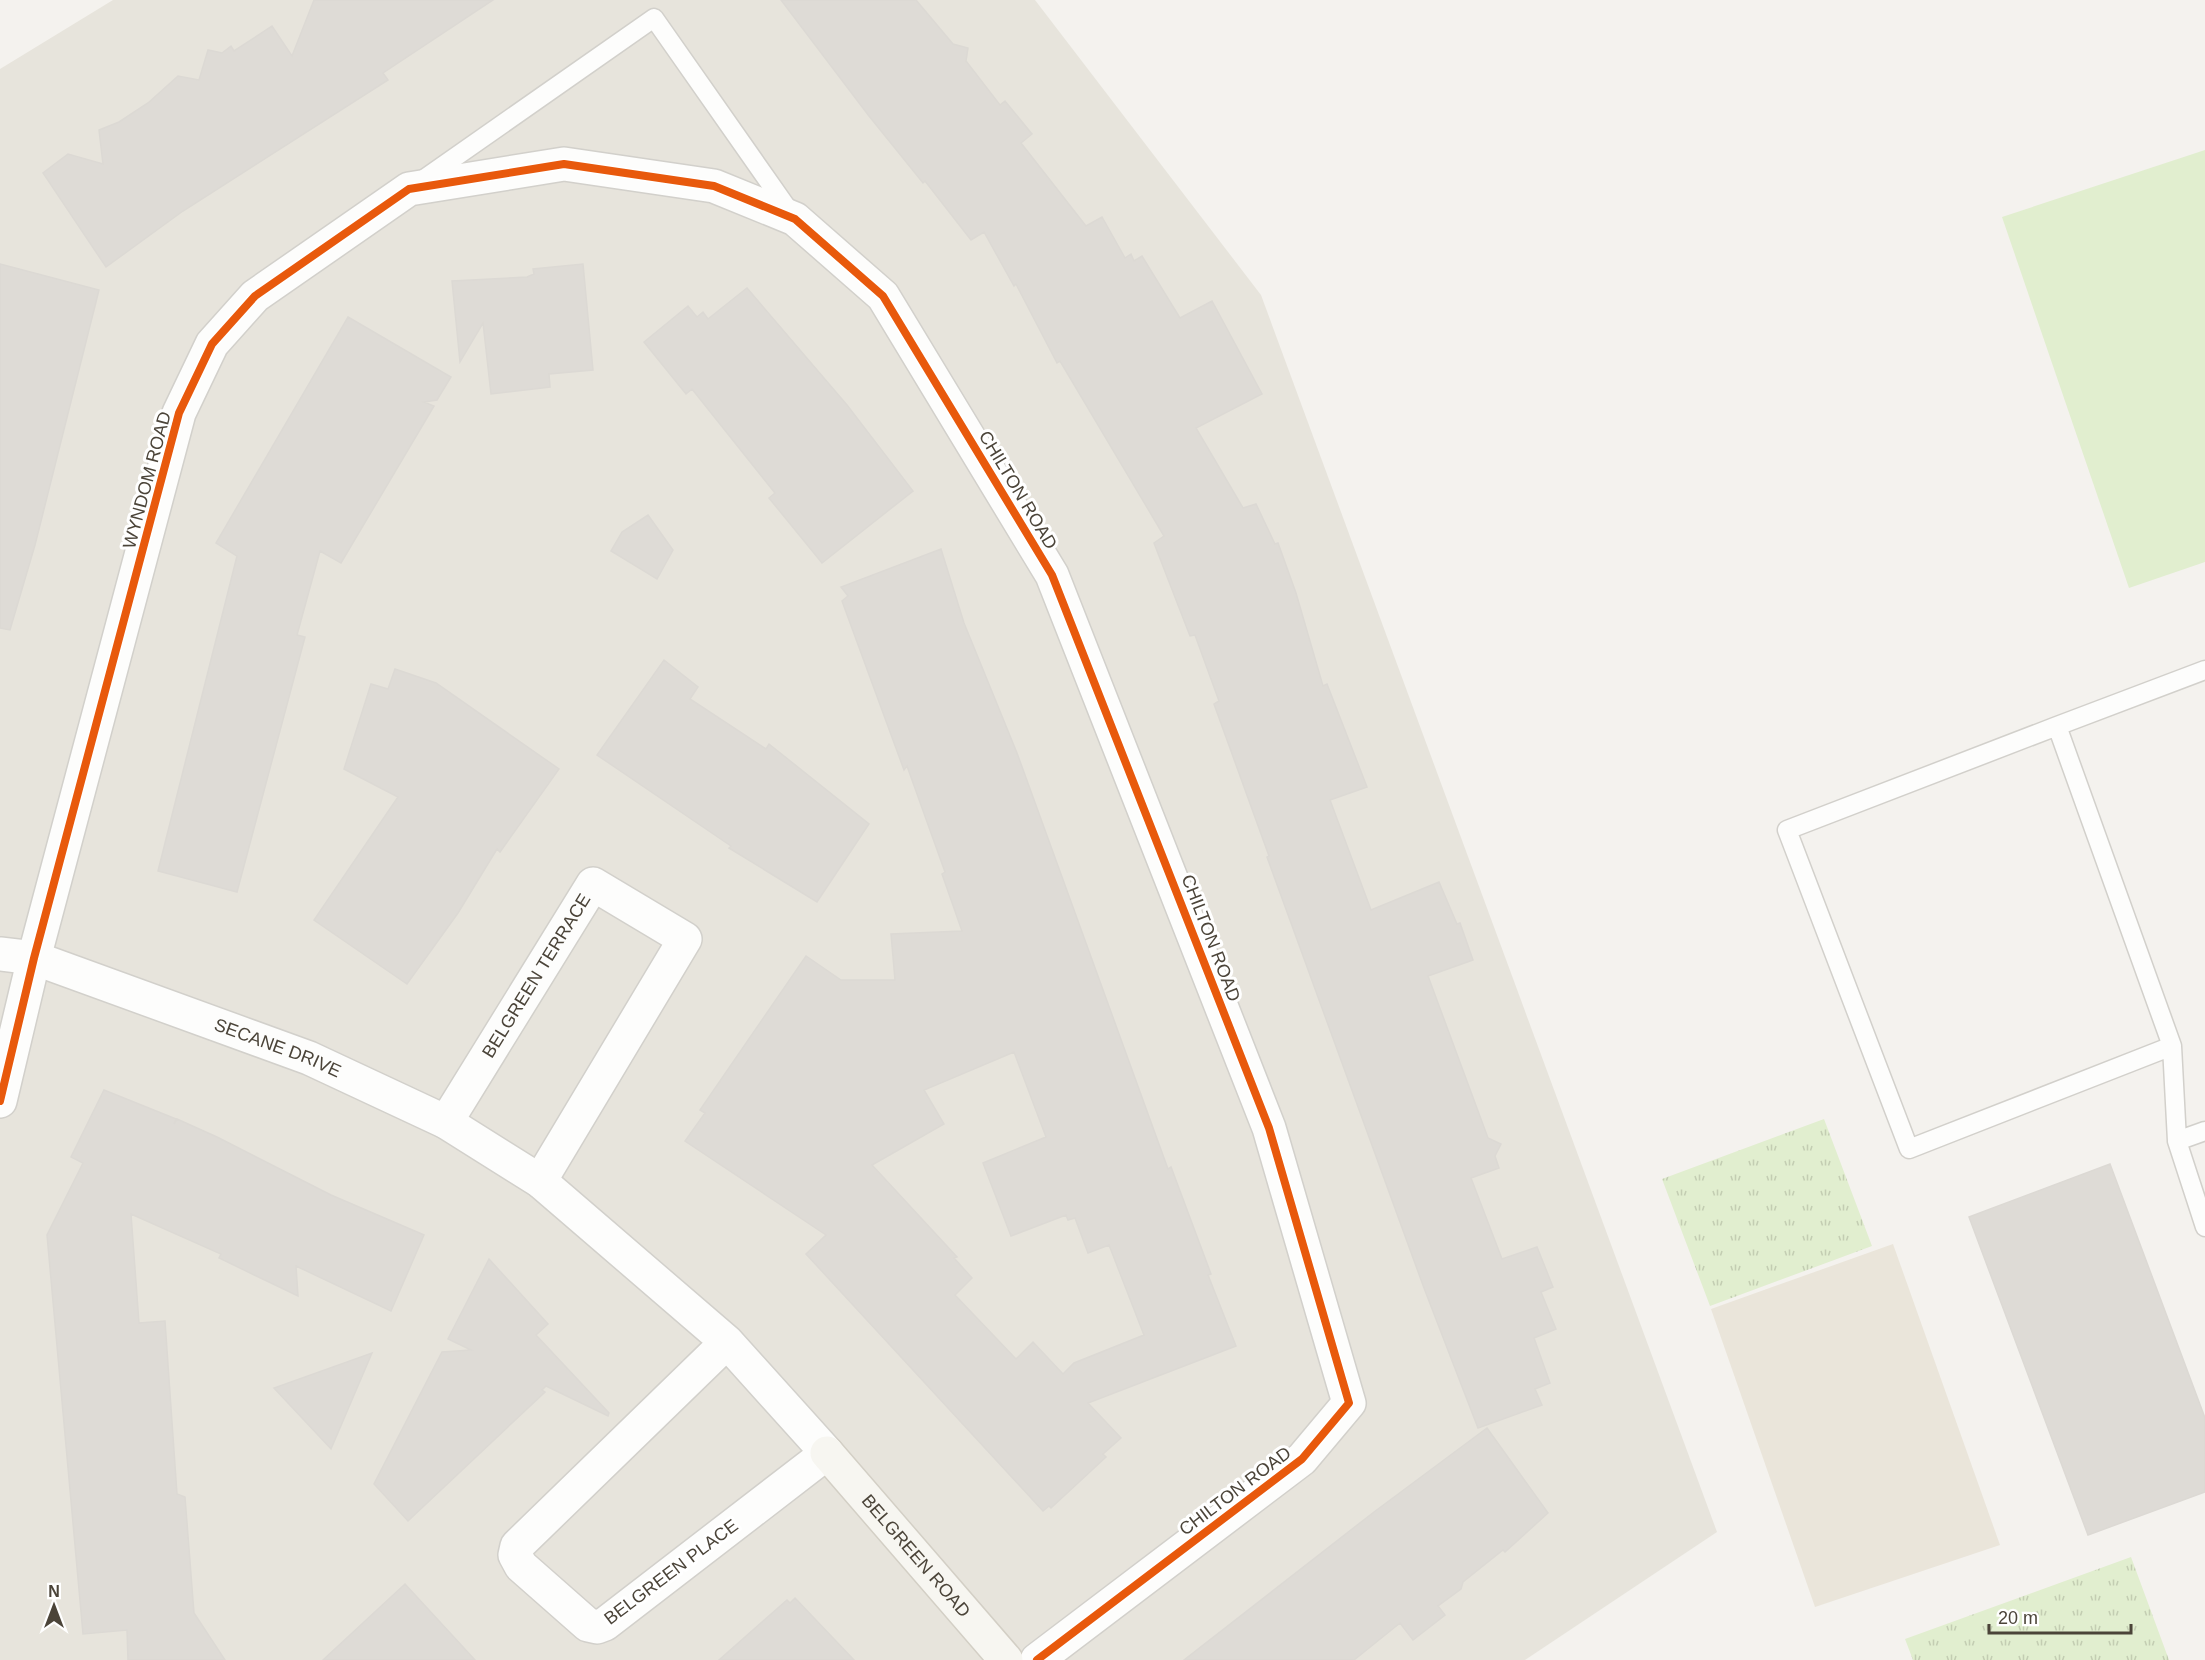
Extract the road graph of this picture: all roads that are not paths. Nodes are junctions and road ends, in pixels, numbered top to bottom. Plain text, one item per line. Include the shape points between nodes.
1 (409, 189) junction
2 (747, 200) joint
3 (795, 219) junction
4 (2205, 670) edge
5 (2057, 726) junction
6 (0, 954) edge
7 (34, 958) junction
8 (2172, 1046) junction
9 (0, 1101) edge
10 (446, 1122) junction
11 (2205, 1131) edge
12 (2177, 1142) junction
13 (540, 1181) junction
14 (2205, 1227) edge
15 (733, 1350) junction
16 (827, 1453) junction
17 (1006, 1660) edge
18 (1037, 1660) edge

1 - 2 street, WYNDOM ROAD via 564,164 714,186
1 - 3 lane via 654,18
1 - 7 street, WYNDOM ROAD via 255,296 212,344 179,413
2 - 3 street, CHILTON ROAD
3 - 18 street, CHILTON ROAD via 883,296 1052,575 1269,1128 1348,1403 1302,1459
4 - 5 lane
5 - 8 lane
5 - 8 lane via 1787,830 1908,1149
6 - 7 street, SECANE DRIVE
7 - 9 street, WYNDOM ROAD
7 - 10 street, SECANE DRIVE via 309,1058
8 - 12 lane
10 - 13 street, SECANE DRIVE
10 - 13 street, BELGREEN TERRACE via 593,884 686,939
11 - 12 lane
12 - 14 lane
13 - 15 street
15 - 16 street
15 - 16 street, BELGREEN PLACE via 517,1546 515,1555 521,1566 588,1625 597,1627
16 - 17 street, BELGREEN ROAD

